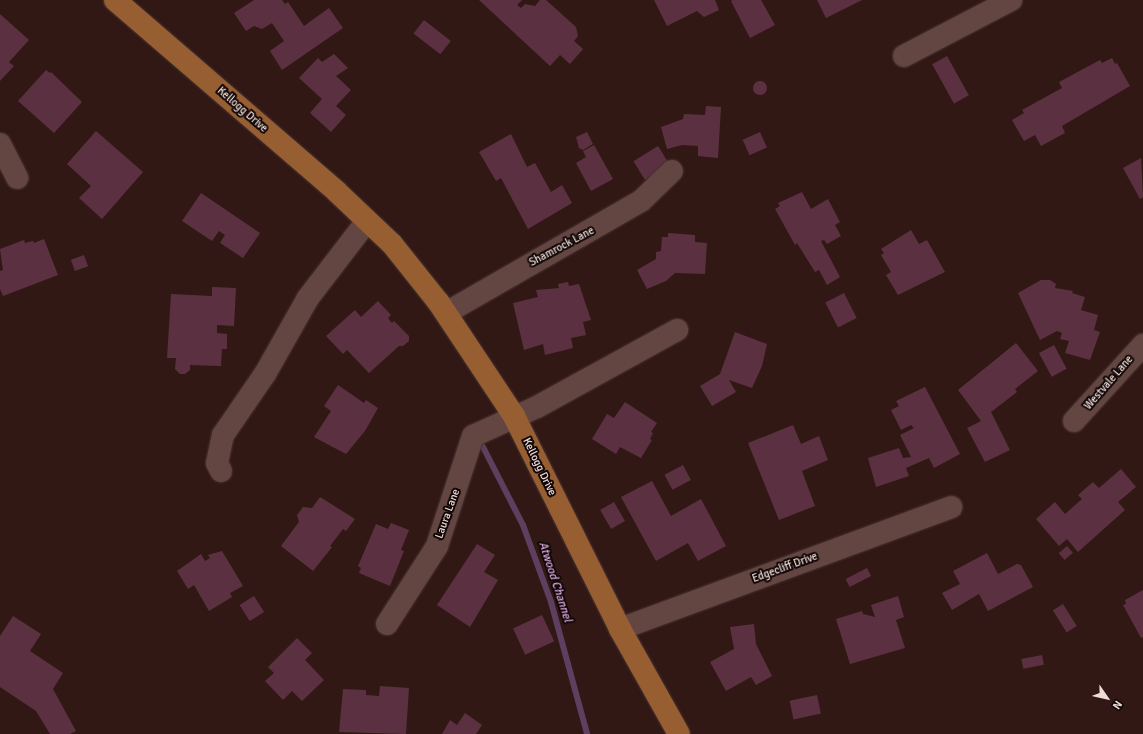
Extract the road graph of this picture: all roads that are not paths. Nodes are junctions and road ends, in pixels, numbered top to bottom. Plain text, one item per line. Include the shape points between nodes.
1 (115, 0) edge
2 (1011, 0) edge
3 (904, 56) dead end
4 (0, 144) edge
5 (672, 171) dead end
6 (17, 178) dead end
7 (367, 221) junction
8 (446, 313) junction
9 (677, 330) dead end
10 (1143, 345) edge
11 (514, 416) junction
12 (1074, 421) dead end
13 (222, 471) dead end
14 (950, 507) dead end
15 (387, 624) dead end
16 (620, 629) junction
17 (679, 734) edge

1 - 7 main road, Kellogg Drive via 336,191
2 - 3 street
4 - 6 street
5 - 8 street, Shamrock Lane via 641,201
7 - 8 main road, Kellogg Drive via 392,244
7 - 13 street via 308,298 264,374 223,435 217,463
8 - 11 main road, Kellogg Drive
9 - 11 street via 622,362
10 - 12 street, Westvale Lane
11 - 15 street, Laura Lane via 473,436 437,546
11 - 16 main road, Kellogg Drive
14 - 16 street, Edgecliff Drive
16 - 17 main road, Kellogg Drive

